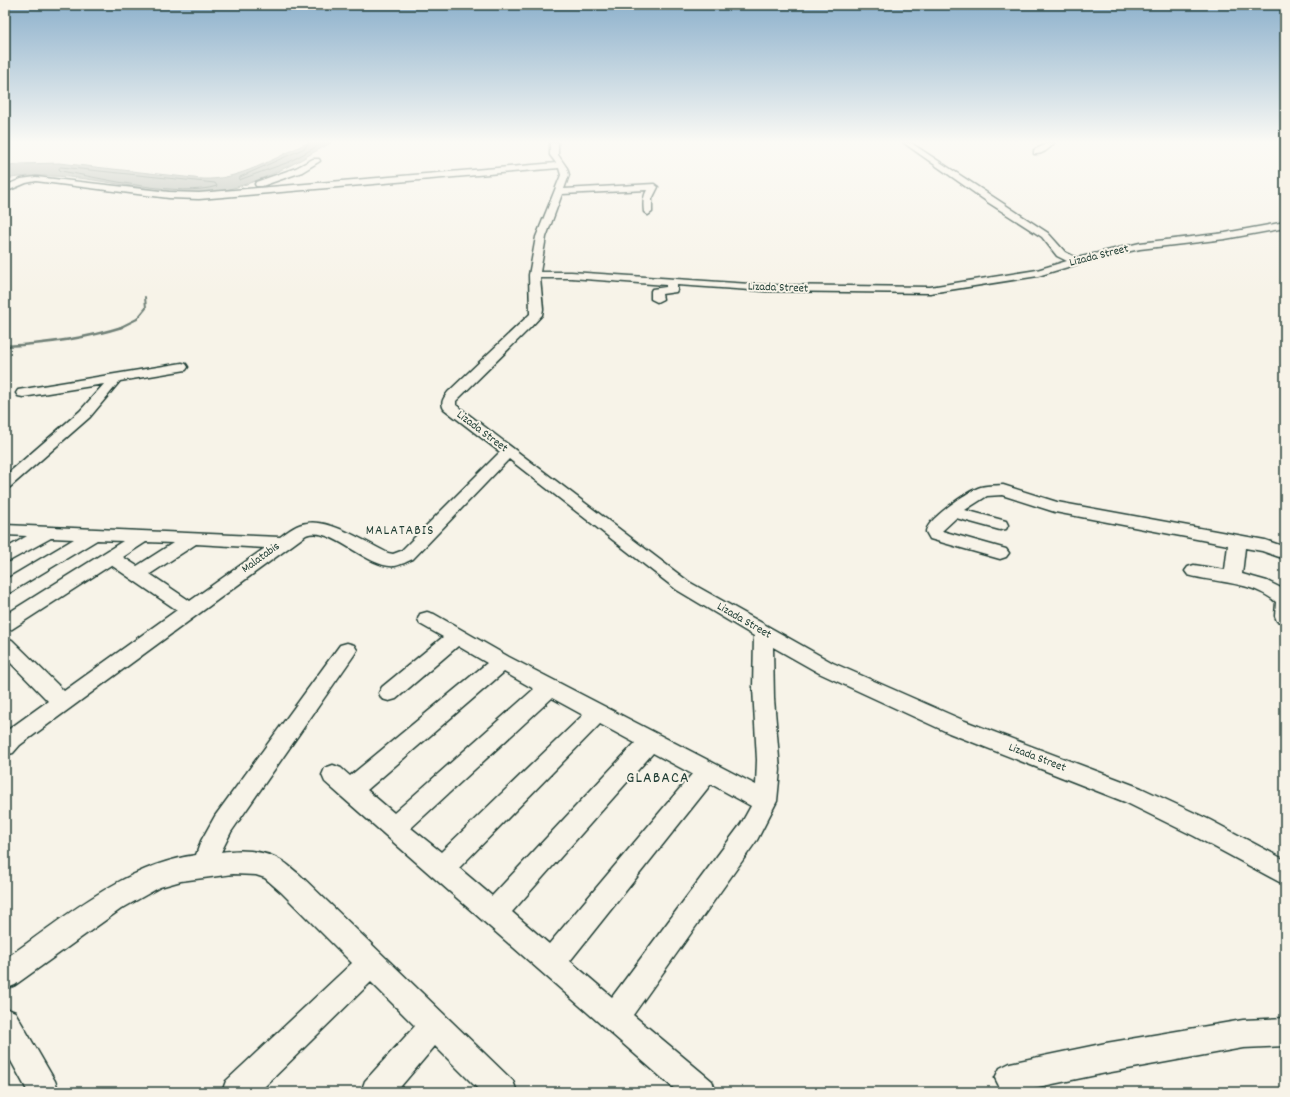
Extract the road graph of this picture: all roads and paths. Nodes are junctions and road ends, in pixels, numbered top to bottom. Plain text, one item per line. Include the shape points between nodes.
1 (162, 194) edge
2 (229, 194) edge
3 (558, 194) edge
4 (648, 194) edge
5 (982, 194) edge
6 (220, 195) joint
7 (648, 212) dead end
8 (1285, 225) edge
9 (1075, 261) junction
10 (534, 275) junction
11 (671, 286) junction
12 (657, 299) dead end
13 (182, 367) dead end
14 (116, 378) junction
15 (23, 393) dead end
16 (508, 452) junction
17 (5, 484) edge
18 (952, 512) junction
19 (1000, 525) dead end
20 (5, 530) edge
21 (48, 532) junction
22 (94, 534) junction
23 (142, 537) junction
24 (192, 539) junction
25 (1237, 541) junction
26 (283, 543) junction
27 (1000, 553) dead end
28 (1285, 553) edge
29 (5, 556) edge
30 (111, 557) junction
31 (1194, 571) dead end
32 (138, 574) junction
33 (1233, 578) junction
34 (5, 588) edge
35 (191, 610) junction
36 (1284, 616) dead end
37 (427, 619) dead end
38 (5, 624) edge
39 (764, 632) junction
40 (458, 636) junction
41 (5, 645) edge
42 (347, 650) dead end
43 (502, 662) junction
44 (550, 687) junction
45 (389, 693) dead end
46 (62, 702) junction
47 (598, 713) junction
48 (7, 738) edge
49 (651, 740) junction
50 (708, 771) junction
51 (765, 800) junction
52 (394, 828) junction
53 (206, 865) junction
54 (442, 868) junction
55 (1285, 873) edge
56 (494, 913) junction
57 (552, 962) junction
58 (371, 964) junction
59 (5, 975) edge
60 (615, 1016) junction
61 (5, 1022) edge
62 (434, 1026) junction
63 (1285, 1032) edge
64 (1010, 1078) dead end
65 (44, 1092) edge
66 (237, 1092) edge
67 (376, 1092) edge
68 (502, 1092) edge
69 (701, 1092) edge

1 - 6 street
2 - 6 street
3 - 10 street via 540,237
4 - 7 street
5 - 9 street via 1045,235 1061,254
8 - 9 street, Lizada Street via 1225,236 1140,246
9 - 11 street, Lizada Street via 1026,276 930,290 793,288 694,283 689,289
10 - 11 street via 571,275
10 - 16 street, Lizada Street via 538,304 536,314 453,395 448,403
11 - 12 street via 656,291
13 - 14 street
14 - 15 street
14 - 17 street via 85,414
16 - 26 street, Malatabis via 407,555 400,558 385,559 324,528 308,528
16 - 39 street, Lizada Street via 683,586
18 - 19 street
18 - 25 street via 984,492 1004,490 1055,507
18 - 27 street via 934,528 936,535
20 - 21 street
21 - 22 street
21 - 29 street
22 - 23 street
22 - 34 street
23 - 24 street
23 - 30 street
24 - 26 street
24 - 32 street
25 - 28 street
25 - 33 street
26 - 35 street, Malatabis
30 - 32 street
30 - 38 street
31 - 33 street
32 - 35 street
33 - 36 street via 1267,587 1280,594 1285,600
35 - 46 street, Malatabis
37 - 40 street
39 - 51 street via 763,692 768,766
39 - 55 street, Lizada Street via 826,668 957,727 1133,795 1202,828
40 - 43 street
40 - 45 street
41 - 46 street
42 - 53 street via 223,824 210,849
43 - 44 street
43 - 52 street via 342,782
44 - 47 street
44 - 52 street
46 - 48 street, Malatabis
47 - 49 street
47 - 54 street
49 - 50 street
49 - 56 street
50 - 51 street
50 - 57 street
51 - 60 street via 749,832
52 - 54 street
53 - 58 street via 256,863 273,869
53 - 59 street via 154,877 112,900
54 - 56 street
56 - 57 street
57 - 60 street
58 - 62 street
58 - 66 street
60 - 69 street
61 - 65 street
62 - 67 street
62 - 68 street
63 - 64 street via 1243,1034

